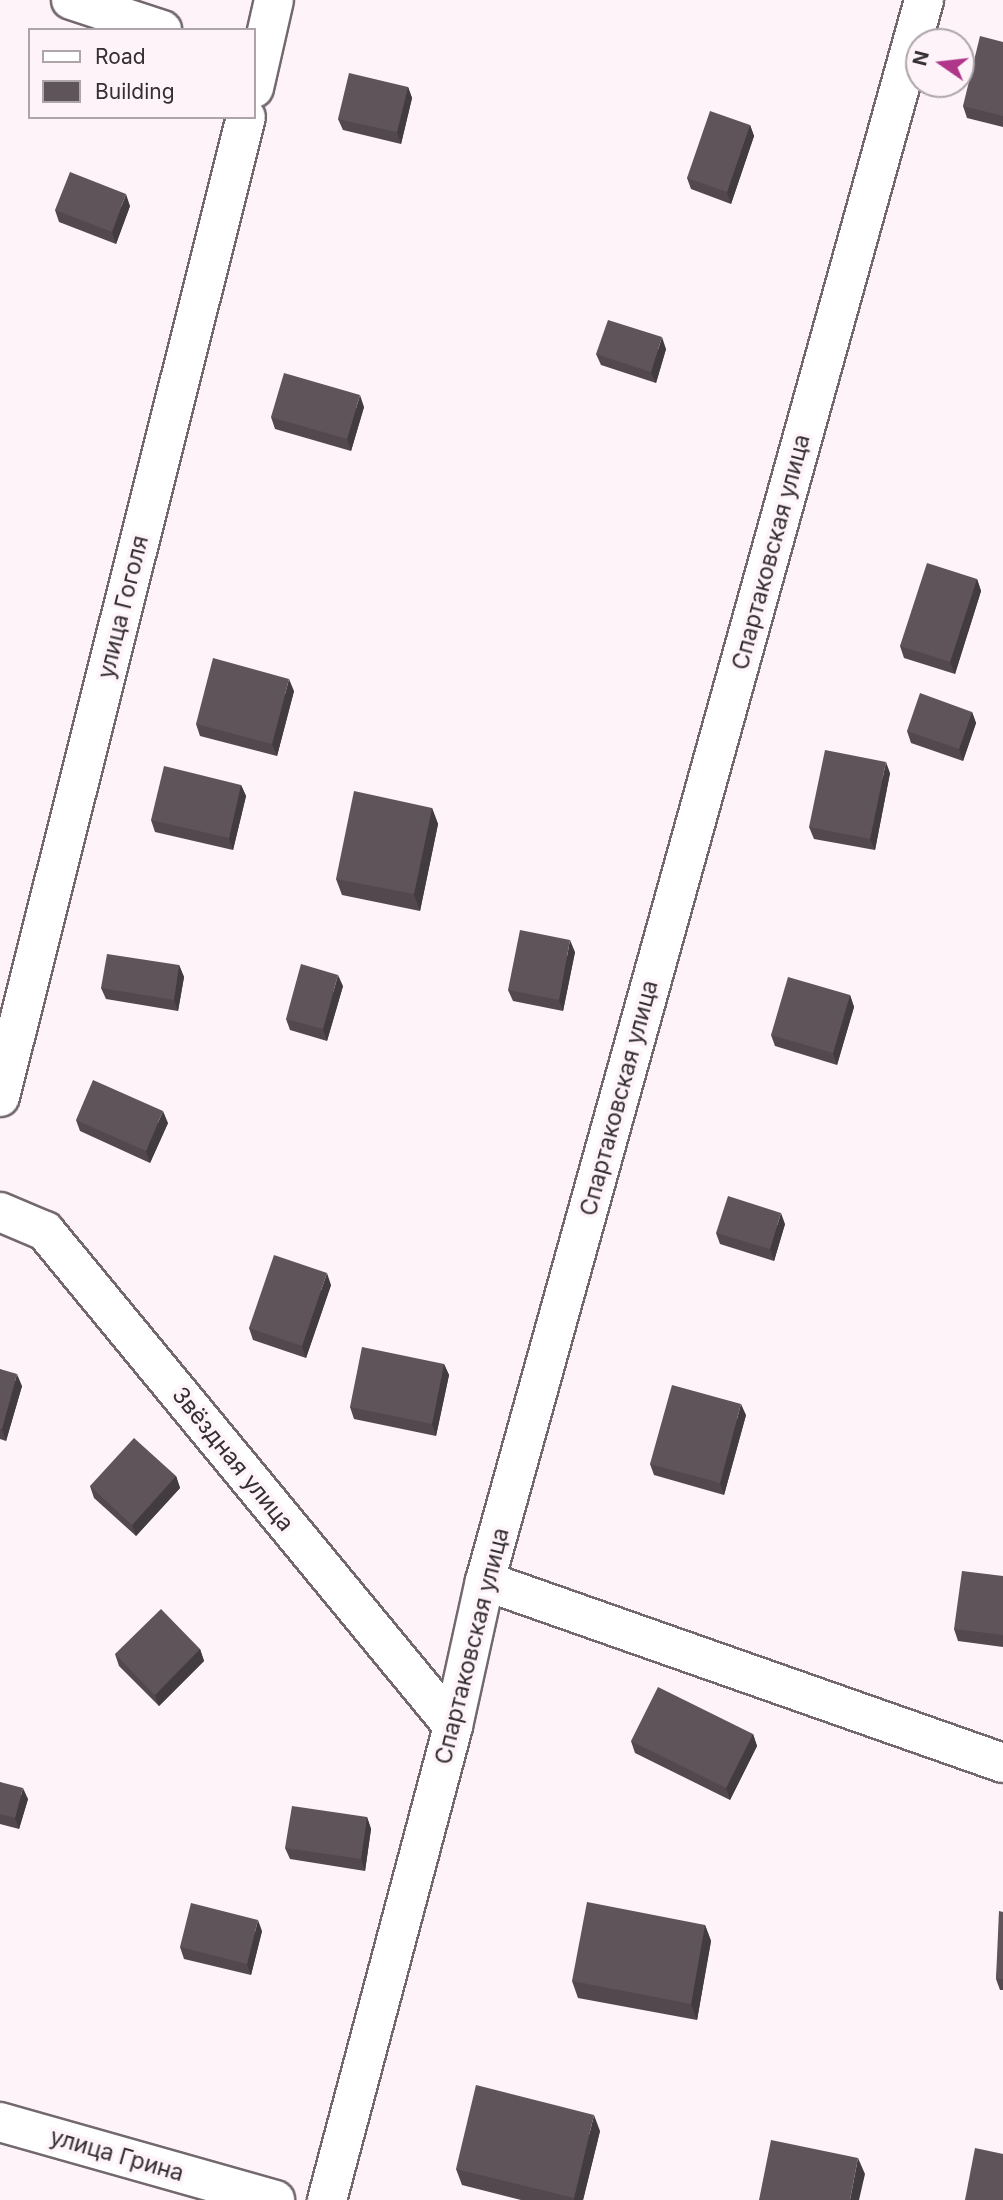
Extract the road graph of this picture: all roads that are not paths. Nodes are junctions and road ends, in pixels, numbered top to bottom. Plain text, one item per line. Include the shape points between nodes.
1 (71, 0) edge
2 (274, 0) edge
3 (924, 0) edge
4 (156, 28) edge
5 (256, 70) edge
6 (245, 119) edge
7 (0, 1097) edge
8 (0, 1212) edge
9 (485, 1581) junction
10 (453, 1726) junction
11 (1003, 1763) edge
12 (0, 2122) edge
13 (275, 2200) edge
14 (327, 2200) edge

1 - 4 street
2 - 5 street
3 - 9 street, Спартаковская улица
6 - 7 street, улица Гоголя
8 - 10 street, Звёздная улица via 45,1231
9 - 10 street, Спартаковская улица
9 - 11 street
10 - 14 street, Спартаковская улица
12 - 13 street, улица Грина

